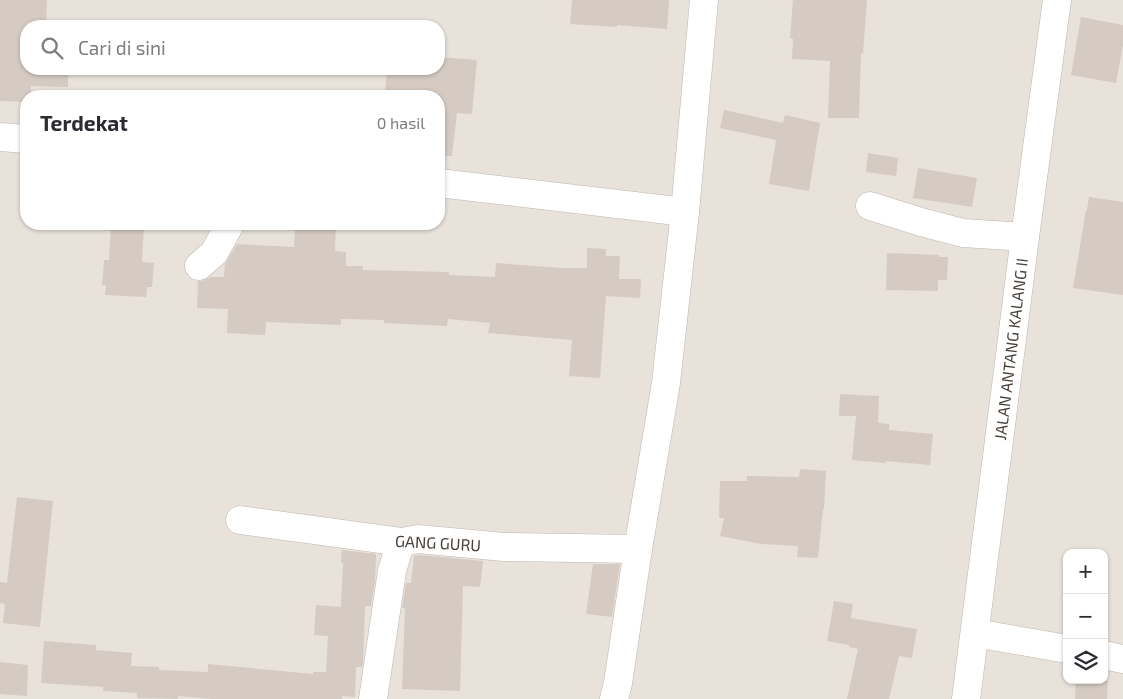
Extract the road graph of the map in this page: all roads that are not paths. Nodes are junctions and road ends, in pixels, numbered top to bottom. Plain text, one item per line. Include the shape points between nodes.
1 (704, 0) edge
2 (1057, 0) edge
3 (0, 137) edge
4 (20, 139) edge
5 (445, 184) edge
6 (870, 206) dead end
7 (685, 212) junction
8 (227, 230) edge
9 (1025, 237) junction
10 (199, 266) dead end
11 (240, 520) dead end
12 (402, 542) junction
13 (638, 549) junction
14 (975, 633) junction
15 (1063, 648) edge
16 (1108, 656) edge
17 (1123, 659) edge
18 (373, 699) edge
19 (614, 699) edge
20 (966, 699) edge

1 - 7 street
2 - 9 street, JALAN ANTANG KALANG II
3 - 4 street
5 - 7 street
6 - 9 street via 963,233
7 - 13 street via 666,383
8 - 10 street via 214,253
9 - 14 street, JALAN ANTANG KALANG II
11 - 12 street, GANG GURU
12 - 13 street, GANG GURU via 418,539 504,548
12 - 18 street via 392,571
13 - 19 street
14 - 15 street
14 - 20 street, JALAN ANTANG KALANG II
16 - 17 street

